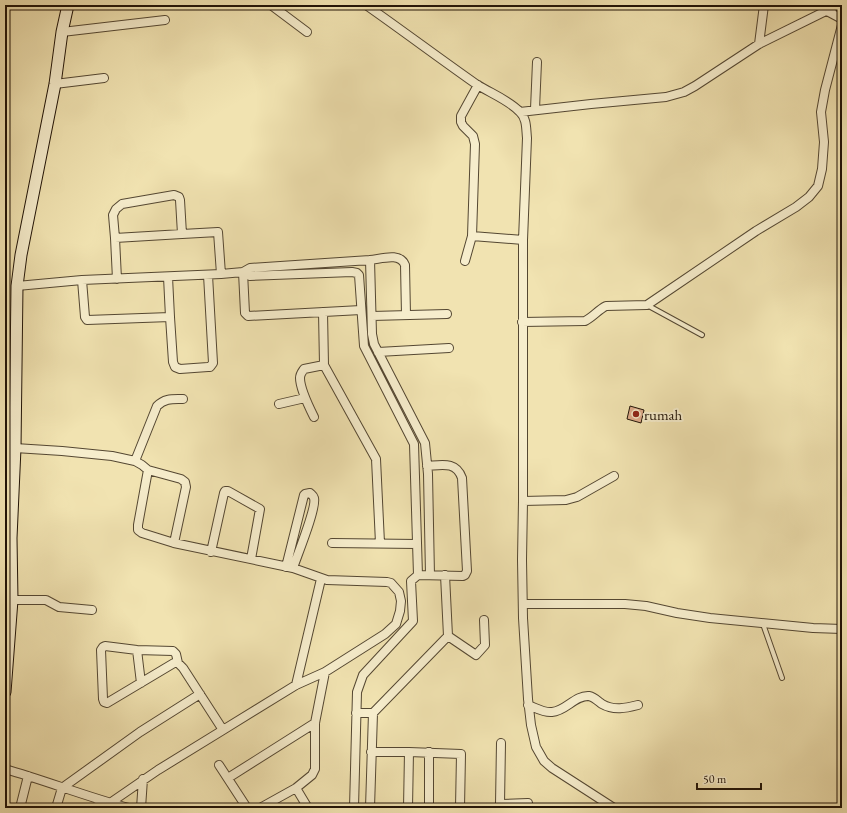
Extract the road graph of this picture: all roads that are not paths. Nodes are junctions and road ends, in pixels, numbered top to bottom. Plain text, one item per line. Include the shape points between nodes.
1 (68, 5) edge
2 (271, 5) edge
3 (366, 5) edge
4 (764, 5) edge
5 (838, 5) edge
6 (827, 12) junction
7 (842, 19) edge
8 (165, 20) dead end
9 (842, 25) edge
10 (62, 32) junction
11 (307, 32) dead end
12 (759, 44) junction
13 (537, 62) dead end
14 (104, 78) dead end
15 (55, 84) junction
16 (478, 85) junction
17 (535, 109) junction
18 (520, 112) junction
19 (182, 234) junction
20 (472, 236) junction
21 (115, 238) junction
22 (523, 240) junction
23 (370, 260) junction
24 (465, 261) dead end
25 (243, 272) junction
26 (221, 274) junction
27 (208, 275) junction
28 (168, 277) junction
29 (117, 279) junction
30 (82, 280) junction
31 (17, 286) junction
32 (647, 305) junction
33 (361, 310) junction
34 (323, 312) junction
35 (447, 314) dead end
36 (406, 315) junction
37 (372, 316) junction
38 (170, 317) junction
39 (522, 322) junction
40 (363, 334) junction
41 (372, 334) junction
42 (702, 335) dead end
43 (448, 348) dead end
44 (378, 352) junction
45 (324, 365) junction
46 (305, 398) junction
47 (183, 399) dead end
48 (279, 404) dead end
49 (314, 417) dead end
50 (12, 455) edge
51 (135, 461) junction
52 (427, 466) junction
53 (148, 470) junction
54 (428, 474) junction
55 (415, 475) junction
56 (614, 476) dead end
57 (523, 501) junction
58 (296, 525) junction
59 (307, 528) junction
60 (174, 543) junction
61 (332, 543) dead end
62 (380, 543) junction
63 (417, 544) junction
64 (211, 552) junction
65 (251, 559) junction
66 (289, 568) junction
67 (430, 575) junction
68 (445, 575) junction
69 (418, 576) junction
70 (321, 579) junction
71 (12, 600) junction
72 (523, 604) junction
73 (92, 610) dead end
74 (484, 620) dead end
75 (763, 624) junction
76 (842, 628) edge
77 (448, 636) junction
78 (137, 650) junction
79 (178, 663) junction
80 (325, 672) junction
81 (782, 678) dead end
82 (141, 683) junction
83 (296, 684) junction
84 (5, 692) edge
85 (200, 694) junction
86 (528, 705) junction
87 (638, 705) dead end
88 (356, 712) junction
89 (373, 713) junction
90 (315, 723) junction
91 (223, 730) junction
92 (501, 743) dead end
93 (371, 752) junction
94 (409, 752) junction
95 (429, 752) junction
96 (219, 765) dead end
97 (5, 769) edge
98 (28, 776) junction
99 (228, 778) junction
100 (143, 779) junction
101 (62, 788) junction
102 (296, 788) junction
103 (110, 803) junction
104 (98, 804) edge
105 (500, 806) edge
106 (20, 808) edge
107 (56, 808) edge
108 (129, 808) edge
109 (141, 808) edge
110 (247, 808) edge
111 (260, 808) edge
112 (308, 808) edge
113 (354, 808) edge
114 (370, 808) edge
115 (408, 808) edge
116 (430, 808) edge
117 (460, 808) edge
118 (528, 808) edge
119 (614, 808) edge

1 - 10 street
2 - 11 street
3 - 16 street
4 - 12 street
5 - 6 street
6 - 7 street
6 - 12 street
8 - 10 street
9 - 32 street via 822,106 824,142 818,186 796,207
10 - 15 street
12 - 17 street via 684,92 666,97
13 - 17 street
14 - 15 street
15 - 31 street
16 - 18 street
16 - 20 street via 461,116 461,122 473,136 475,144
17 - 18 street
18 - 22 street via 524,117 527,138
19 - 21 street
19 - 21 street via 181,202 179,197 174,195 122,204 116,208 113,214
19 - 26 street via 218,232
20 - 22 street
20 - 24 street
21 - 29 street
22 - 39 street
23 - 25 street via 250,268
23 - 36 street via 394,257 404,262
23 - 37 street
25 - 26 street
25 - 33 street via 250,276 355,272 360,278
25 - 34 street via 245,313 248,316
26 - 27 street
27 - 28 street
27 - 38 street via 213,361 210,367 180,369 173,365
28 - 29 street
28 - 38 street
29 - 30 street
30 - 31 street
30 - 38 street via 87,320
31 - 50 street
32 - 39 street via 606,306 585,321
32 - 42 lane
33 - 34 street
33 - 40 street
34 - 45 street
35 - 36 street
36 - 37 street
37 - 41 street
39 - 57 street
40 - 41 street
40 - 55 street via 364,346 414,444
41 - 44 street
43 - 44 street
44 - 52 street via 425,444
45 - 46 street via 304,369 301,373
45 - 62 street via 376,459
46 - 48 street
46 - 49 street
47 - 51 street via 166,400 157,406
50 - 51 street via 87,454
50 - 71 street
51 - 53 street
52 - 54 street
52 - 68 street via 452,465 462,478 467,571 463,576
53 - 60 street via 138,530
53 - 60 street via 185,482
54 - 55 street
54 - 67 street
55 - 63 street
56 - 57 street via 577,497 566,500
57 - 72 street
58 - 59 street
58 - 59 street via 304,495 310,493 314,502
58 - 66 street
59 - 66 street
60 - 64 street
61 - 62 street
62 - 63 street
63 - 69 street
64 - 65 street
64 - 65 street via 224,493 228,491 260,509
65 - 66 street
66 - 70 street
67 - 68 street
67 - 69 street
68 - 77 street
69 - 88 street via 411,581 413,621 363,675 357,692
70 - 80 street via 387,582 399,592 401,601 396,624 385,634
70 - 83 street
71 - 73 street via 46,600 59,607
71 - 84 street
72 - 75 street via 625,604
72 - 86 street
74 - 77 street via 486,645 476,655
75 - 76 street
75 - 81 lane
77 - 89 street
78 - 79 street via 173,651
78 - 82 street
78 - 82 street via 105,646 101,650 104,702 107,703
79 - 82 street
79 - 85 street
80 - 83 street
80 - 90 street
83 - 91 street
85 - 91 street
85 - 101 street via 140,732
86 - 87 street via 544,711 558,711 587,696 622,709
86 - 119 street via 536,746 544,761
88 - 89 street
88 - 113 street
89 - 93 street
90 - 99 street
90 - 102 street via 315,769 312,775
91 - 100 street
92 - 105 street
93 - 94 street
93 - 114 street
94 - 95 street
94 - 115 street
95 - 116 street
95 - 117 street via 461,754
96 - 99 street
97 - 98 street
98 - 101 street
98 - 106 street
99 - 110 street
100 - 103 street
100 - 109 street
101 - 104 street
101 - 107 street
102 - 111 street
102 - 112 street
103 - 104 street
103 - 108 street
105 - 118 street via 528,803

